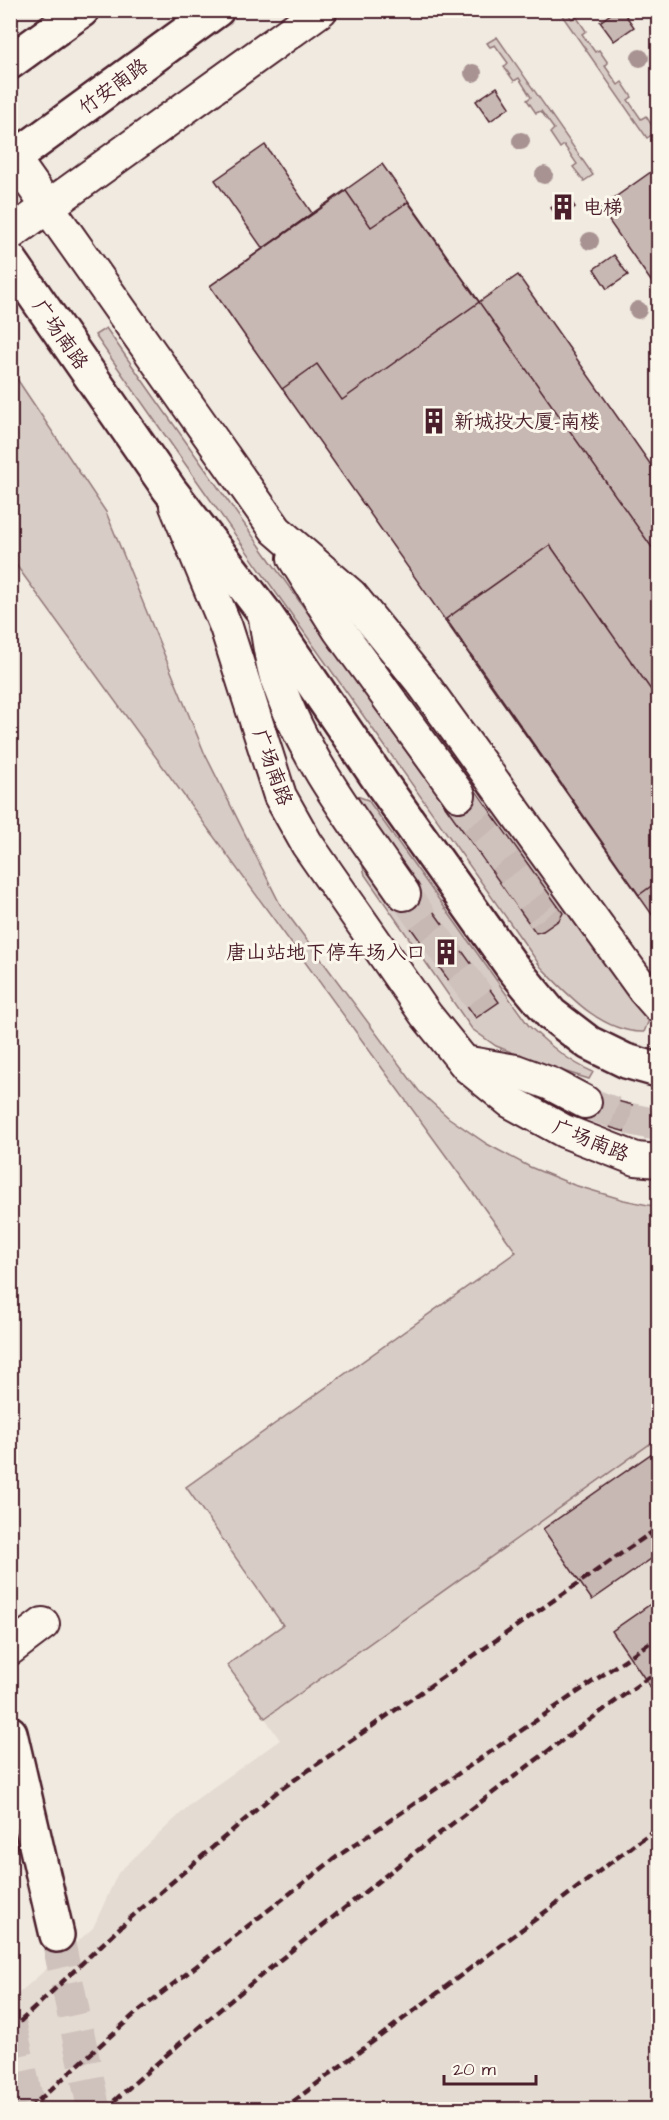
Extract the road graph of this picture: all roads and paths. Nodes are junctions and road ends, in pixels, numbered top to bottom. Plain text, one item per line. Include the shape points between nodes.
1 (82, 10) edge
2 (217, 10) edge
3 (321, 10) edge
4 (10, 62) edge
5 (12, 159) edge
6 (49, 208) junction
7 (10, 234) edge
8 (10, 260) edge
9 (169, 489) junction
10 (276, 530) junction
11 (264, 612) junction
12 (459, 795) tunnel mouth
13 (404, 894) tunnel mouth
14 (658, 1006) edge
15 (464, 1062) junction
16 (658, 1070) edge
17 (585, 1102) tunnel mouth
18 (658, 1161) edge
19 (43, 1624) dead end
20 (10, 1649) edge
21 (10, 1733) edge
22 (57, 1935) tunnel mouth

1 - 4 main road
2 - 5 main road, 竹安南路
3 - 6 street
5 - 6 street
6 - 7 street
6 - 10 street
8 - 9 main road, 广场南路
9 - 11 main road
9 - 15 street, 广场南路 via 226,627 280,796 314,854 426,1015
10 - 12 street via 339,630
10 - 14 street via 351,595 423,684
11 - 13 street via 276,678 298,729 323,775
11 - 16 main road via 513,968 551,1014 589,1043 626,1061
15 - 17 street via 516,1071
15 - 18 street, 广场南路 via 511,1102 564,1131 636,1159
19 - 20 street
21 - 22 main road

